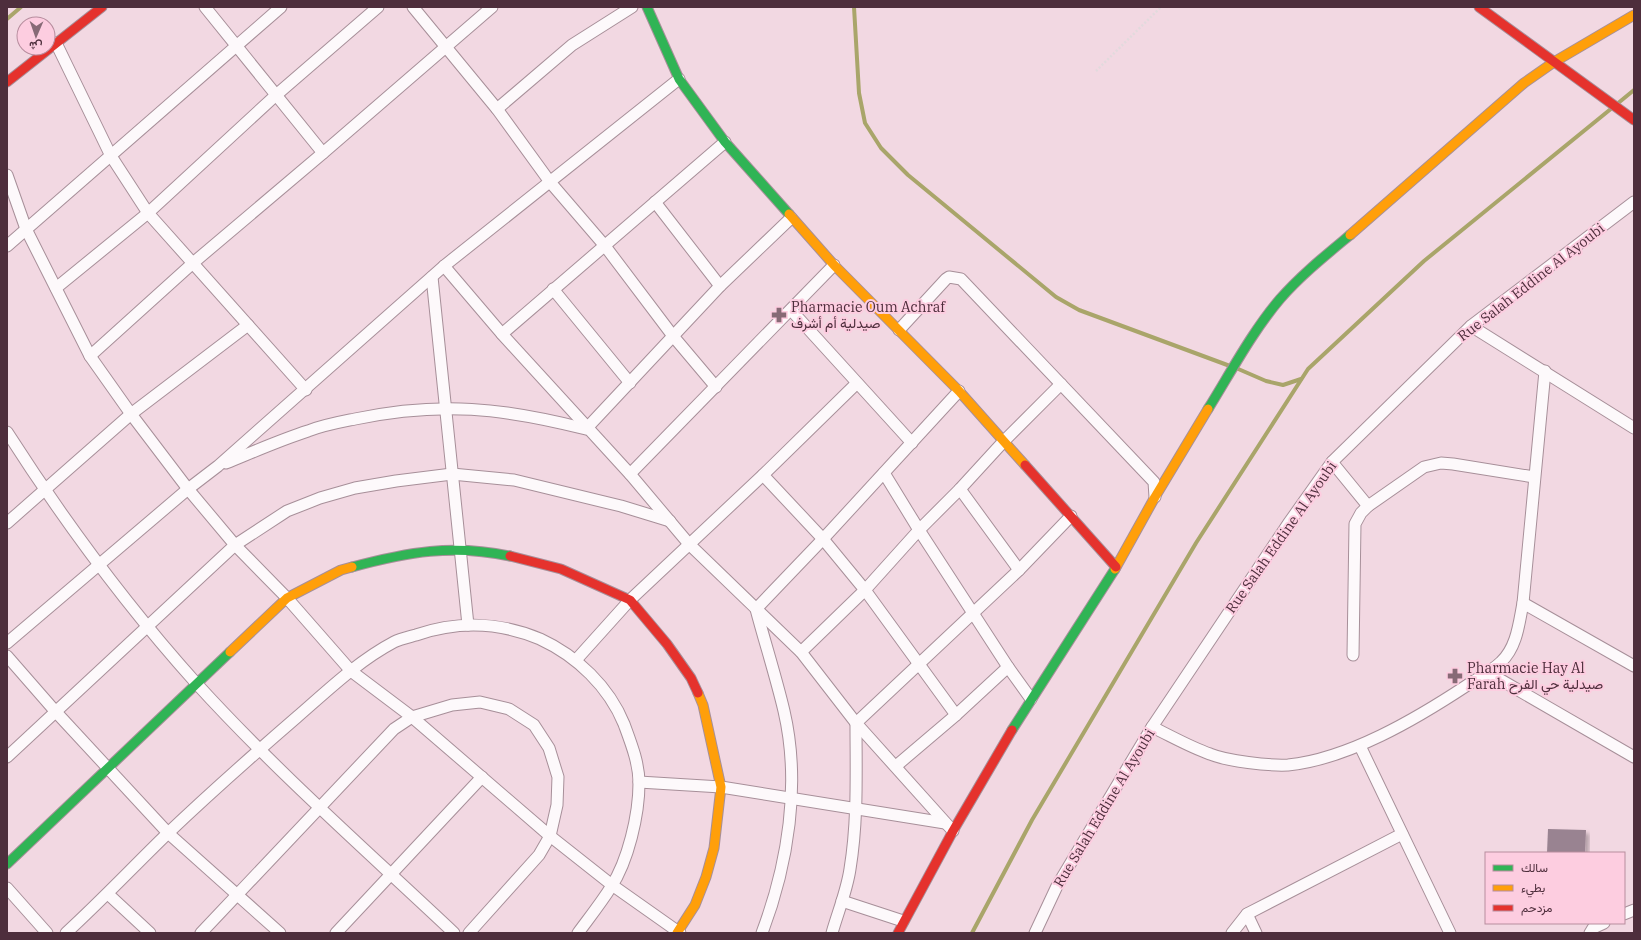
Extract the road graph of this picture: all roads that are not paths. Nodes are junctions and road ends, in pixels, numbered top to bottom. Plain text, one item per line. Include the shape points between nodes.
1 (102, 7) edge
2 (205, 7) edge
3 (281, 7) edge
4 (378, 7) edge
5 (413, 7) edge
6 (492, 7) edge
7 (632, 7) edge
8 (648, 7) edge
9 (1479, 7) edge
10 (1634, 15) edge
11 (56, 43) joint
12 (237, 46) junction
13 (446, 46) junction
14 (40, 56) edge
15 (1554, 62) junction
16 (679, 79) junction
17 (7, 82) edge
18 (275, 96) junction
19 (498, 109) junction
20 (1634, 120) edge
21 (725, 142) junction
22 (323, 153) junction
23 (111, 156) junction
24 (7, 175) edge
25 (550, 182) junction
26 (655, 202) junction
27 (1634, 202) edge
28 (148, 213) junction
29 (791, 218) junction
30 (26, 229) junction
31 (7, 246) edge
32 (605, 246) junction
33 (193, 263) junction
34 (834, 265) junction
35 (444, 266) junction
36 (432, 277) junction
37 (720, 286) junction
38 (56, 288) junction
39 (553, 289) junction
40 (791, 310) junction
41 (248, 325) junction
42 (1471, 326) junction
43 (899, 330) junction
44 (502, 334) junction
45 (673, 336) junction
46 (90, 356) junction
47 (1545, 371) junction
48 (630, 382) junction
49 (856, 384) junction
50 (1061, 384) junction
51 (716, 387) junction
52 (306, 390) junction
53 (959, 391) junction
54 (447, 407) junction
55 (131, 414) junction
56 (1634, 428) edge
57 (586, 429) junction
58 (7, 432) edge
59 (1004, 441) junction
60 (912, 443) junction
61 (1332, 462) junction
62 (218, 466) junction
63 (884, 473) junction
64 (452, 474) junction
65 (630, 474) junction
66 (763, 475) junction
67 (1534, 477) junction
68 (188, 489) junction
69 (960, 489) junction
70 (44, 490) junction
71 (1155, 497) junction
72 (1368, 506) junction
73 (1071, 516) junction
74 (670, 521) junction
75 (7, 522) edge
76 (918, 530) junction
77 (823, 539) junction
78 (235, 544) junction
79 (689, 544) junction
80 (460, 549) junction
81 (98, 566) junction
82 (1116, 567) junction
83 (1019, 570) junction
84 (865, 590) junction
85 (287, 598) junction
86 (630, 600) junction
87 (1523, 603) junction
88 (756, 609) junction
89 (974, 612) junction
90 (468, 625) junction
91 (148, 627) junction
92 (7, 643) edge
93 (801, 652) junction
94 (7, 656) edge
95 (1353, 656) dead end
96 (576, 660) junction
97 (918, 663) junction
98 (1634, 666) edge
99 (1008, 667) junction
100 (351, 671) junction
101 (1487, 672) junction
102 (197, 684) junction
103 (1031, 699) junction
104 (55, 711) junction
105 (956, 715) junction
106 (412, 717) junction
107 (856, 723) junction
108 (1152, 727) junction
109 (1360, 746) junction
110 (260, 749) junction
111 (7, 757) edge
112 (1634, 757) edge
113 (896, 766) junction
114 (107, 768) junction
115 (482, 777) junction
116 (639, 782) junction
117 (721, 787) junction
118 (792, 800) junction
119 (320, 809) junction
120 (856, 810) junction
121 (945, 823) junction
122 (953, 831) junction
123 (168, 833) junction
124 (1402, 834) junction
125 (550, 836) junction
126 (7, 864) edge
127 (392, 875) junction
128 (612, 886) junction
129 (7, 888) edge
130 (108, 894) junction
131 (237, 896) junction
132 (842, 901) junction
133 (1247, 914) junction
134 (903, 921) junction
135 (1602, 924) edge
136 (47, 933) edge
137 (66, 933) edge
138 (150, 933) edge
139 (201, 933) edge
140 (280, 933) edge
141 (336, 933) edge
142 (454, 933) edge
143 (469, 933) edge
144 (578, 933) edge
145 (679, 933) edge
146 (762, 933) edge
147 (832, 933) edge
148 (898, 933) edge
149 (1035, 933) edge
150 (1232, 933) edge
151 (1256, 933) edge
152 (1450, 933) edge
153 (1590, 933) edge

1 - 11 street
2 - 12 street
3 - 12 street
4 - 18 street
5 - 13 street
6 - 13 street
7 - 19 street via 572,45
8 - 16 street
9 - 15 street
10 - 15 street
11 - 23 street
12 - 18 street
12 - 23 street
13 - 19 street
13 - 22 street
14 - 17 street
15 - 20 street
15 - 71 street via 1524,83 1310,269 1280,299 1243,351
16 - 21 street
16 - 25 street
18 - 22 street
18 - 28 street
19 - 25 street
21 - 26 street
21 - 29 street
22 - 33 street
23 - 28 street
23 - 30 street
24 - 30 street
25 - 32 street
25 - 35 street
26 - 32 street
26 - 37 street
27 - 42 street, Rue Salah Eddine Al Ayoubi
28 - 33 street
28 - 38 street
29 - 34 street
29 - 37 street
30 - 31 street
30 - 38 street
32 - 39 street
32 - 45 street
33 - 41 street
33 - 46 street
34 - 40 street
34 - 43 street
35 - 36 street
35 - 44 street
36 - 52 street
36 - 54 street
37 - 45 street
38 - 46 street
39 - 44 street
39 - 48 street
40 - 49 street
40 - 51 street
41 - 52 street
41 - 55 street
42 - 47 street
42 - 61 street, Rue Salah Eddine Al Ayoubi
43 - 50 street via 946,279 956,278 961,280
43 - 53 street
44 - 57 street
45 - 48 street
45 - 51 street
46 - 55 street
47 - 56 street
47 - 67 street
48 - 57 street
49 - 60 street
49 - 66 street
50 - 59 street
50 - 71 street via 1154,482
51 - 65 street
52 - 62 street
53 - 59 street
53 - 60 street
54 - 57 street via 497,410
54 - 62 street via 388,412 309,430
54 - 64 street
55 - 68 street
55 - 70 street
57 - 65 street
58 - 70 street
59 - 69 street
59 - 73 street
60 - 63 street
61 - 72 street
61 - 108 street, Rue Salah Eddine Al Ayoubi
62 - 68 street
63 - 76 street
63 - 77 street
64 - 74 street via 514,480 621,506
64 - 78 street via 355,488 320,498 287,511
64 - 80 street
65 - 74 street
66 - 77 street
66 - 79 street
67 - 72 street via 1441,463 1424,467
67 - 87 street
68 - 78 street
68 - 81 street
69 - 76 street
69 - 83 street
70 - 75 street
70 - 81 street
71 - 82 street
72 - 95 street via 1356,524
73 - 82 street
73 - 83 street
74 - 79 street
76 - 84 street
76 - 89 street
77 - 84 street
77 - 88 street
78 - 85 street
78 - 91 street
79 - 86 street
79 - 88 street
80 - 85 street via 388,557 342,570
80 - 86 street via 508,556 561,569
80 - 90 street
81 - 91 street
81 - 92 street
82 - 103 street
83 - 89 street
84 - 93 street
84 - 97 street
85 - 100 street
85 - 102 street
86 - 96 street
86 - 117 street via 667,644 691,678 703,705
87 - 98 street
87 - 101 street via 1511,649 1501,662
88 - 93 street
88 - 118 street via 784,712 790,752
89 - 97 street
89 - 99 street
90 - 96 street via 496,626 524,632 549,643
90 - 100 street via 431,630 394,642
91 - 102 street
91 - 104 street
93 - 107 street
94 - 104 street
96 - 116 street via 604,690 621,717 634,748
97 - 105 street
97 - 107 street
99 - 103 street
99 - 105 street
100 - 106 street
100 - 110 street
101 - 109 street via 1444,700
101 - 112 street
102 - 110 street
102 - 114 street
103 - 122 street
104 - 111 street
104 - 114 street
105 - 113 street
106 - 115 street
106 - 119 street via 378,744
106 - 125 street via 452,705 480,702 509,709 534,725 549,748 558,777 557,805
107 - 113 street
107 - 120 street
108 - 109 street via 1211,755 1252,763 1287,765
108 - 149 street, Rue Salah Eddine Al Ayoubi via 1057,886
109 - 124 street
110 - 119 street
110 - 123 street
113 - 121 street
114 - 123 street
114 - 126 street
115 - 125 street
115 - 127 street
116 - 117 street
116 - 128 street via 629,847
117 - 118 street
117 - 145 street via 714,848 706,877 696,905
118 - 120 street
118 - 146 street via 788,836 778,882
119 - 127 street
119 - 131 street
120 - 121 street
120 - 132 street via 850,870
121 - 122 street
122 - 134 street
123 - 130 street
123 - 131 street
124 - 133 street
124 - 152 street
125 - 128 street
125 - 143 street via 538,855
127 - 141 street
127 - 142 street
128 - 144 street
128 - 145 street
129 - 136 street
130 - 137 street
130 - 138 street
131 - 139 street
131 - 140 street
132 - 134 street
132 - 147 street
133 - 150 street
133 - 151 street
134 - 148 street
135 - 153 street via 1593,928

